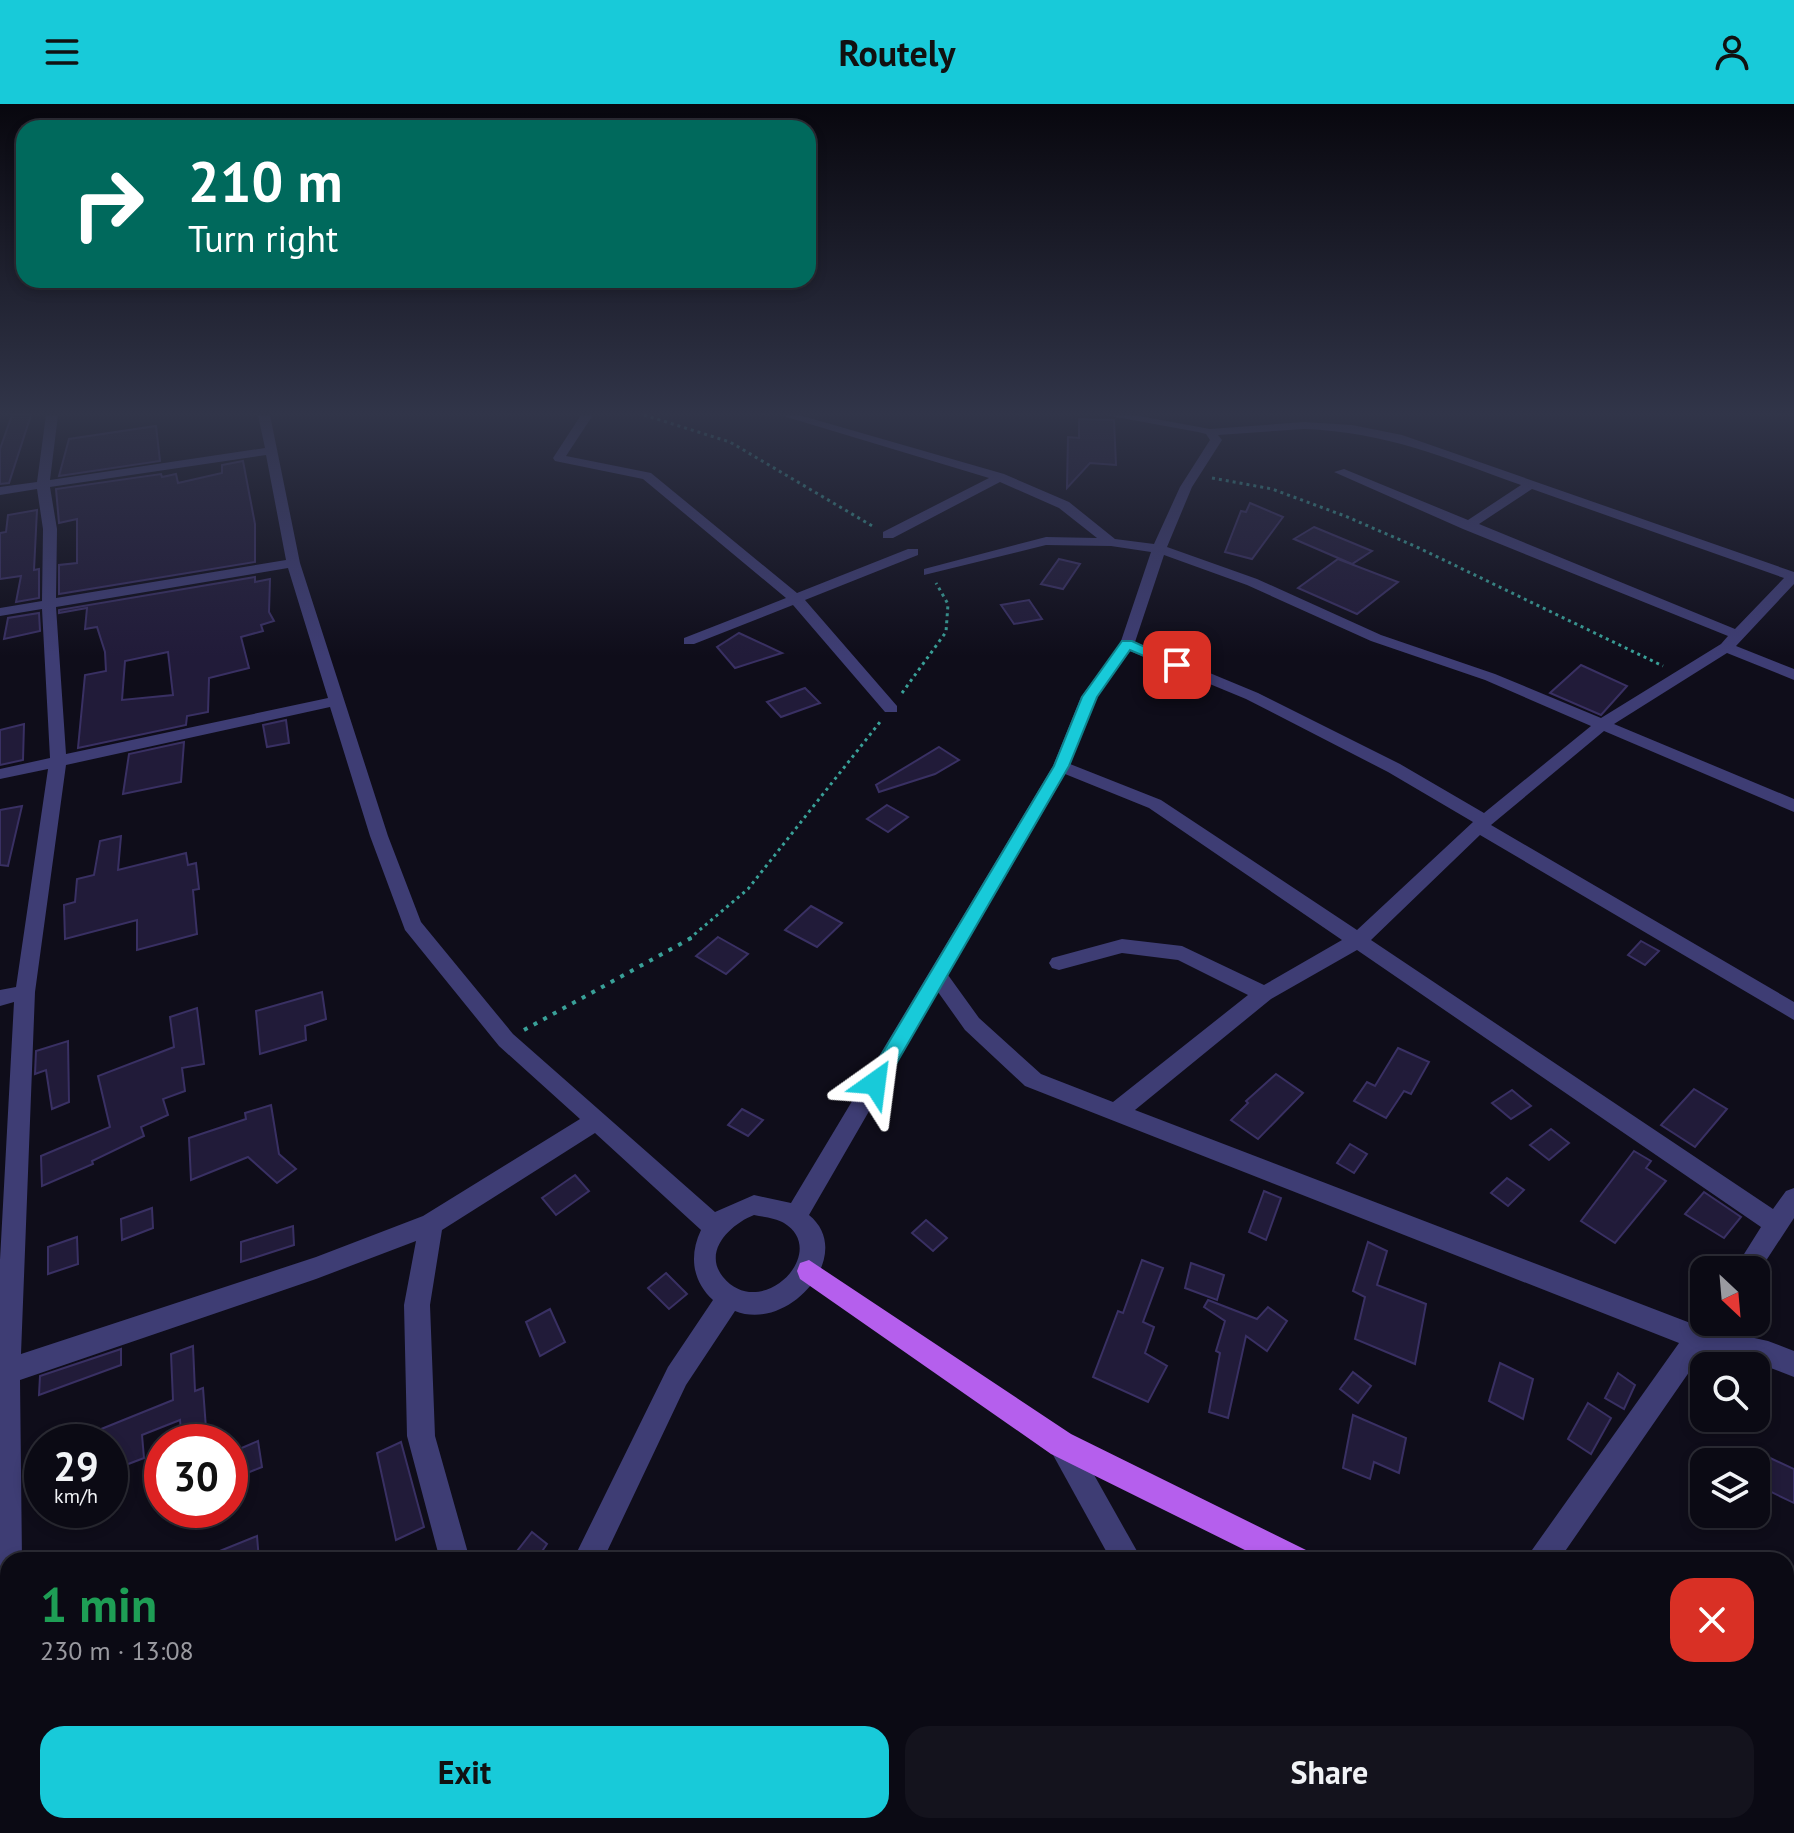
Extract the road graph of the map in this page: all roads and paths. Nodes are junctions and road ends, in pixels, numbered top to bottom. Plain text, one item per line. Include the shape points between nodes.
1 (45, 496) edge
2 (280, 496) edge
3 (671, 496) edge
4 (821, 496) edge
5 (964, 496) edge
6 (1043, 496) edge
7 (1183, 496) edge
8 (1290, 496) edge
9 (1396, 496) edge
10 (1513, 496) edge
11 (1564, 496) edge
12 (1468, 526) junction
13 (888, 535) joint
14 (1111, 542) junction
15 (1159, 549) junction
16 (913, 552) dead end
17 (293, 563) junction
18 (929, 572) joint
19 (1794, 576) edge
20 (795, 598) junction
21 (49, 603) junction
22 (0, 612) edge
23 (1731, 640) junction
24 (689, 641) dead end
25 (1127, 644) junction
26 (1681, 674) junction
27 (1794, 675) edge
28 (337, 701) junction
29 (891, 709) junction
30 (1603, 724) junction
31 (58, 760) junction
32 (1061, 766) junction
33 (0, 774) edge
34 (1794, 806) edge
35 (1482, 824) junction
36 (1359, 940) junction
37 (1059, 963) dead end
38 (938, 977) junction
39 (25, 992) junction
40 (1264, 994) junction
41 (0, 998) edge
42 (1794, 1012) edge
43 (506, 1040) junction
44 (1115, 1113) junction
45 (597, 1120) junction
46 (1794, 1198) edge
47 (796, 1215) junction
48 (431, 1224) junction
49 (1778, 1225) junction
50 (715, 1227) junction
51 (1756, 1256) edge
52 (809, 1271) junction
53 (729, 1298) junction
54 (1690, 1325) edge
55 (1699, 1336) edge
56 (1719, 1336) edge
57 (1794, 1364) edge
58 (4, 1373) edge
59 (1061, 1444) junction
60 (5, 1552) edge
61 (453, 1552) edge
62 (592, 1552) edge
63 (1122, 1552) edge
64 (1280, 1552) edge
65 (1548, 1552) edge

1 - 21 street
2 - 17 street
3 - 20 street
4 - 13 path
5 - 13 street
6 - 14 street via 1064,505
7 - 15 street
8 - 26 path via 1419,548
9 - 12 street
10 - 12 street
11 - 19 street
12 - 23 street
14 - 15 street
14 - 18 street via 1046,541
15 - 25 street
15 - 30 street
16 - 20 street
17 - 21 street
17 - 28 street
18 - 29 path via 948,604 946,632
19 - 23 street
20 - 24 street
20 - 29 street
21 - 22 street
21 - 31 street
23 - 26 street
23 - 27 street
25 - 32 street via 1089,697
25 - 35 street via 1252,696 1394,768
26 - 30 street
28 - 31 street
28 - 43 street via 412,925
29 - 43 path via 748,889 698,934
30 - 34 street
30 - 35 street
31 - 33 street
31 - 39 street
32 - 36 street via 1155,804
32 - 38 street
35 - 36 street
35 - 42 street
36 - 40 street
36 - 49 street
37 - 40 street via 1122,946 1182,953
38 - 44 street via 972,1024 1033,1080
38 - 47 street
39 - 41 street
39 - 58 street
40 - 44 street
43 - 45 street
44 - 54 street
45 - 48 street
45 - 50 street
46 - 49 street
47 - 50 street via 777,1206 754,1205
47 - 52 street via 813,1246
48 - 58 street
48 - 61 street via 417,1305 421,1436
49 - 51 street
50 - 53 street via 707,1242 706,1274
52 - 53 street via 776,1300 746,1304
52 - 59 main road
53 - 62 street via 677,1376
55 - 65 street
56 - 57 street
58 - 60 street
59 - 63 street
59 - 64 main road

